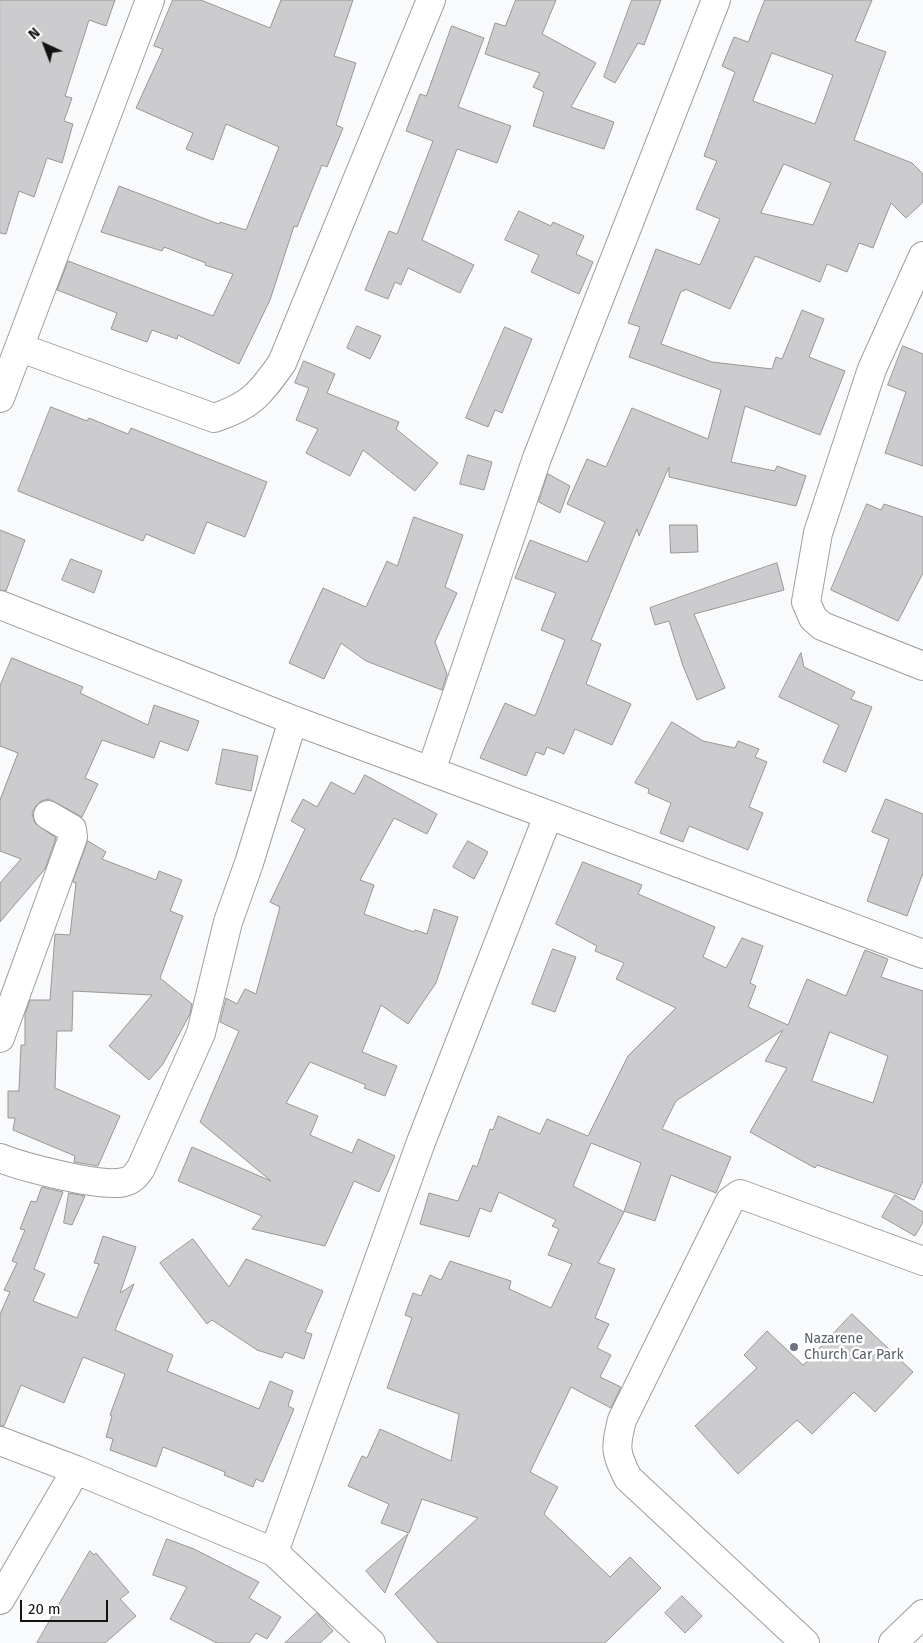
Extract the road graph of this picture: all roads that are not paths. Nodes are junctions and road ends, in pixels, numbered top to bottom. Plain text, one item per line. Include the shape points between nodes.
1 (150, 0) edge
2 (431, 0) edge
3 (716, 0) edge
4 (923, 256) edge
5 (21, 348) junction
6 (0, 398) edge
7 (0, 605) edge
8 (923, 666) edge
9 (293, 720) junction
10 (431, 771) junction
11 (48, 814) dead end
12 (548, 816) junction
13 (921, 947) edge
14 (0, 1038) edge
15 (0, 1158) edge
16 (923, 1261) edge
17 (0, 1440) edge
18 (76, 1470) junction
19 (274, 1552) junction
20 (0, 1600) edge
21 (923, 1614) edge
22 (372, 1643) edge
23 (804, 1643) edge
24 (893, 1643) edge

1 - 5 street
2 - 5 street via 282,363 262,391 239,410 214,418
3 - 10 street via 537,458
4 - 8 street via 872,369 818,532 806,602 813,618 822,626
5 - 6 street
7 - 9 street
9 - 10 street
9 - 15 street via 228,922 201,1033 134,1178 117,1184 19,1166
10 - 12 street
11 - 14 street via 72,828 73,837
12 - 13 street
12 - 19 street via 421,1142
16 - 23 street via 740,1194 734,1196 622,1420 616,1443 628,1478
17 - 18 street
18 - 19 street
18 - 20 street
19 - 22 street
21 - 24 street

